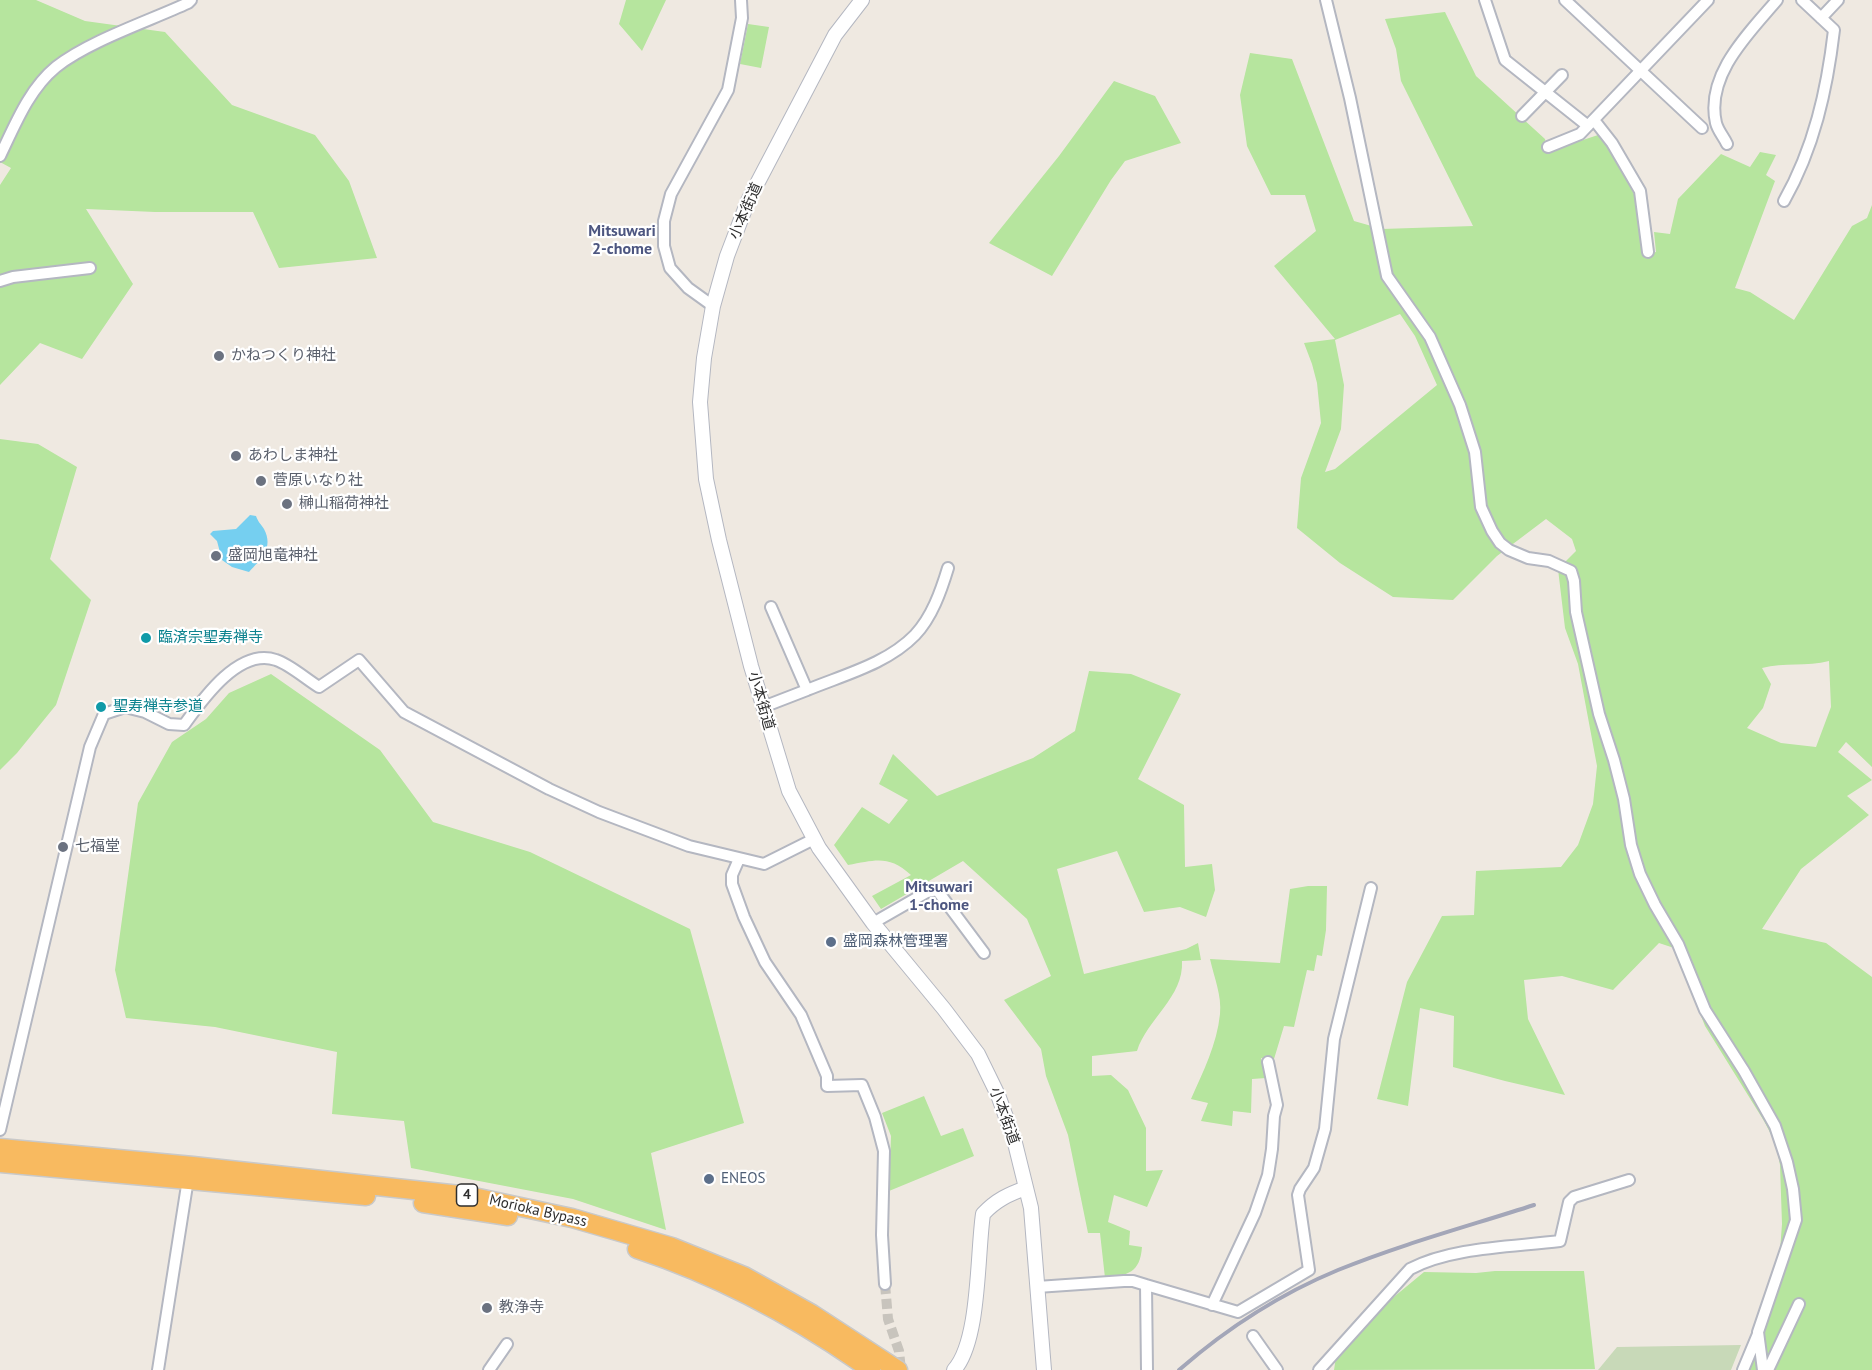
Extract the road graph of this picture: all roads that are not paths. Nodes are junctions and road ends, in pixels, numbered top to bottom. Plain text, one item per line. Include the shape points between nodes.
1 (191, 0) edge
2 (741, 0) edge
3 (862, 0) edge
4 (1326, 0) edge
5 (1485, 0) edge
6 (1564, 0) edge
7 (1708, 0) edge
8 (1778, 0) edge
9 (1802, 0) edge
10 (1838, 0) edge
11 (1821, 18) junction
12 (1641, 72) junction
13 (1562, 75) dead end
14 (1546, 92) junction
15 (1522, 116) dead end
16 (1591, 123) junction
17 (1702, 128) dead end
18 (1727, 144) dead end
19 (1548, 147) dead end
20 (0, 156) edge
21 (1784, 201) dead end
22 (1648, 252) dead end
23 (90, 268) dead end
24 (0, 281) edge
25 (713, 306) junction
26 (948, 568) dead end
27 (771, 607) dead end
28 (807, 690) junction
29 (763, 707) junction
30 (813, 839) junction
31 (739, 859) junction
32 (1371, 888) dead end
33 (873, 923) junction
34 (984, 953) dead end
35 (1268, 1062) dead end
36 (0, 1130) edge
37 (0, 1148) edge
38 (0, 1163) edge
39 (188, 1179) junction
40 (1629, 1180) dead end
41 (1026, 1188) junction
42 (885, 1284) tunnel mouth
43 (1146, 1285) junction
44 (1037, 1287) junction
45 (1799, 1304) dead end
46 (1212, 1305) junction
47 (1758, 1332) junction
48 (1253, 1336) dead end
49 (507, 1344) dead end
50 (158, 1370) edge
51 (489, 1370) edge
52 (871, 1370) edge
53 (898, 1370) edge
54 (954, 1370) edge
55 (1044, 1370) edge
56 (1147, 1370) edge
57 (1277, 1370) edge
58 (1319, 1370) edge
59 (1743, 1370) edge
60 (1763, 1370) edge
61 (1768, 1370) edge

1 - 20 street via 93,45 56,67 19,117
2 - 25 street via 742,18 728,90 671,194 664,221 664,246 670,268 688,288
3 - 25 street, 小本街道 via 835,35 748,201
4 - 47 street via 1387,276 1430,337 1460,405 1475,452 1481,507 1491,531 1509,550 1571,571 1599,714 1624,799 1629,837 1640,874 1678,944 1706,1010 1775,1126 1787,1162 1796,1220
5 - 14 street via 1505,60
6 - 12 street
7 - 12 street
8 - 18 street via 1733,52 1716,91 1717,126
9 - 11 street
10 - 11 street
11 - 21 street via 1834,30 1829,71 1806,154
12 - 16 street
12 - 17 street
13 - 14 street
14 - 15 street
14 - 16 street
16 - 19 street via 1580,134
16 - 22 street via 1612,143 1640,191
23 - 24 street
25 - 29 street, 小本街道 via 700,402 703,456 719,540
26 - 28 street via 941,591 915,635 868,665
27 - 28 street
28 - 29 street
29 - 30 street, 小本街道 via 789,791
30 - 31 street via 764,864
30 - 33 street, 小本街道
31 - 36 street via 689,846 549,789 404,712 359,660 319,687 275,659 250,659 209,690 184,725 169,724 125,707 104,714 90,747
31 - 42 street via 732,875 735,895 765,962 801,1015 827,1076 827,1086 862,1085 875,1117 884,1151
32 - 46 street via 1334,1040 1322,1140 1314,1168 1298,1195 1310,1270 1238,1312
33 - 34 street via 937,890
33 - 41 street, 小本街道 via 978,1054 1014,1139
35 - 46 street via 1277,1105 1268,1175 1255,1213
37 - 53 highway, Morioka Bypass / 4 via 469,1196 572,1218 672,1247 744,1276 813,1314
38 - 39 highway, Morioka Bypass / 4
39 - 50 street
39 - 52 highway, Morioka Bypass / 4 via 436,1204 590,1235 673,1261 752,1295 804,1324
40 - 58 street via 1574,1197 1569,1202 1560,1241 1445,1255 1410,1269
41 - 44 street, 小本街道
41 - 54 street via 1007,1194 983,1214 969,1338 962,1362
43 - 44 street via 1124,1281
43 - 46 street
43 - 56 street
44 - 55 street, 小本街道
45 - 61 street
47 - 59 street
47 - 60 street
48 - 57 street
49 - 51 street

